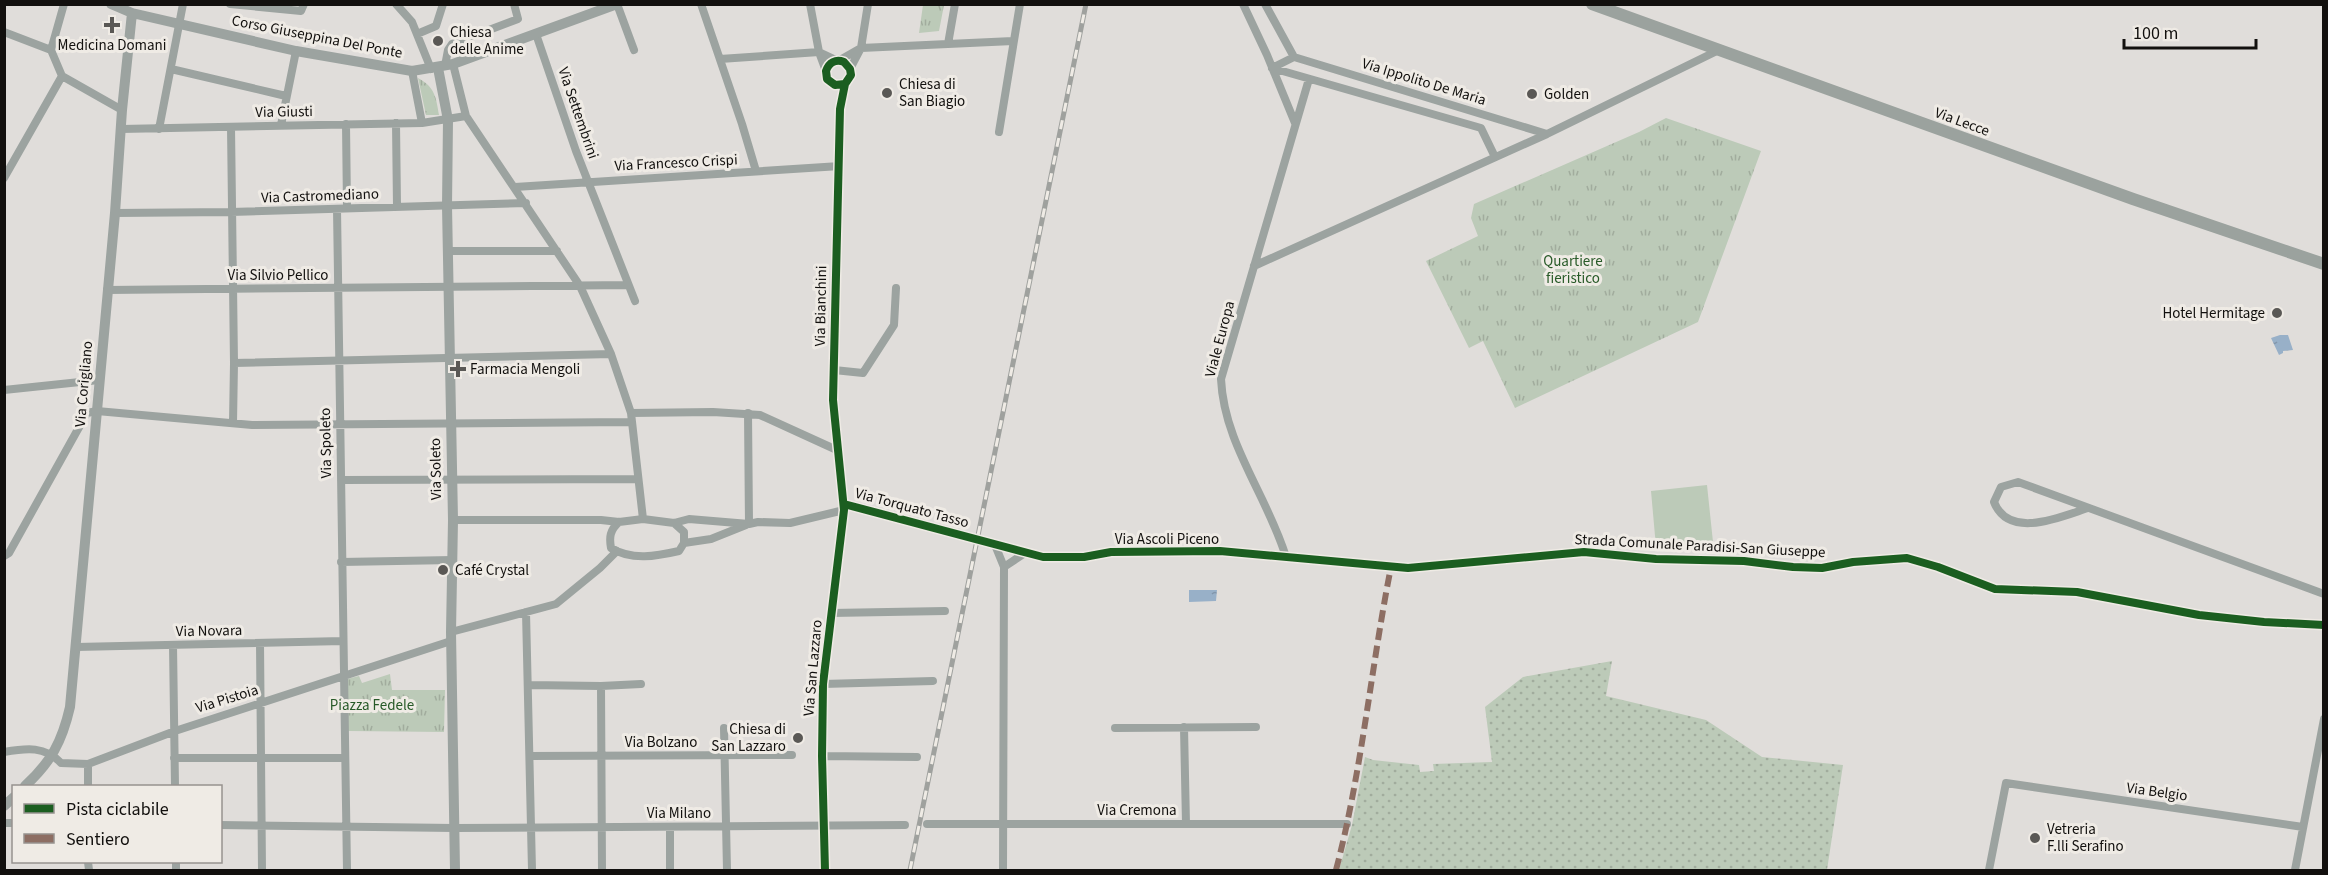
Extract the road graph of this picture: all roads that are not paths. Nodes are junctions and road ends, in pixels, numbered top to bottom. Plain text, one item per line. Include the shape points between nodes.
1 (64, 4) edge
2 (111, 4) edge
3 (183, 4) edge
4 (230, 4) edge
5 (304, 4) edge
6 (396, 4) edge
7 (443, 4) edge
8 (514, 4) edge
9 (617, 4) edge
10 (701, 4) edge
11 (810, 4) edge
12 (868, 4) edge
13 (955, 4) edge
14 (1020, 4) edge
15 (1243, 4) edge
16 (1265, 4) edge
17 (1592, 4) edge
18 (132, 13) junction
19 (180, 25) junction
20 (4, 32) edge
21 (417, 34) junction
22 (536, 34) junction
23 (1013, 41) junction
24 (948, 44) junction
25 (861, 48) junction
26 (51, 50) junction
27 (634, 50) dead end
28 (1719, 50) junction
29 (296, 51) junction
30 (819, 52) junction
31 (1293, 57) junction
32 (720, 58) junction
33 (838, 60) junction
34 (442, 67) junction
35 (1272, 68) junction
36 (171, 69) junction
37 (850, 69) junction
38 (412, 70) junction
39 (826, 71) junction
40 (62, 76) junction
41 (1309, 79) junction
42 (830, 82) junction
43 (844, 84) junction
44 (286, 96) junction
45 (840, 109) junction
46 (122, 110) junction
47 (1485, 114) junction
48 (465, 116) junction
49 (448, 120) junction
50 (396, 123) junction
51 (422, 123) junction
52 (1295, 123) junction
53 (346, 124) junction
54 (281, 125) junction
55 (231, 127) junction
56 (1480, 128) junction
57 (121, 129) junction
58 (159, 129) junction
59 (999, 132) dead end
60 (1547, 134) junction
61 (1495, 157) junction
62 (840, 166) junction
63 (756, 171) junction
64 (4, 178) edge
65 (588, 182) junction
66 (515, 187) junction
67 (526, 203) junction
68 (447, 206) junction
69 (397, 207) junction
70 (347, 208) junction
71 (337, 209) junction
72 (231, 212) junction
73 (115, 213) junction
74 (448, 251) junction
75 (557, 251) junction
76 (2324, 264) edge
77 (1254, 266) junction
78 (628, 285) junction
79 (580, 286) junction
80 (448, 287) junction
81 (897, 288) dead end
82 (233, 289) junction
83 (338, 289) junction
84 (107, 290) junction
85 (635, 302) dead end
86 (611, 354) junction
87 (450, 359) junction
88 (339, 361) junction
89 (234, 363) junction
90 (834, 370) junction
91 (99, 380) junction
92 (4, 390) edge
93 (97, 411) junction
94 (747, 413) junction
95 (631, 417) junction
96 (232, 423) junction
97 (450, 423) junction
98 (339, 424) junction
99 (839, 451) junction
100 (637, 479) junction
101 (341, 480) junction
102 (452, 480) junction
103 (844, 507) junction
104 (2088, 508) junction
105 (642, 519) junction
106 (453, 520) junction
107 (619, 522) junction
108 (674, 523) junction
109 (749, 524) junction
110 (978, 539) joint
111 (684, 543) junction
112 (995, 545) junction
113 (617, 551) junction
114 (1025, 553) junction
115 (7, 554) edge
116 (1286, 556) junction
117 (453, 560) junction
118 (341, 562) junction
119 (1004, 567) junction
120 (1391, 567) joint
121 (2324, 594) edge
122 (945, 611) dead end
123 (526, 612) junction
124 (831, 613) junction
125 (2324, 625) edge
126 (451, 636) junction
127 (343, 641) junction
128 (260, 643) junction
129 (173, 645) junction
130 (76, 646) junction
131 (342, 676) junction
132 (933, 681) dead end
133 (641, 684) dead end
134 (824, 684) junction
135 (529, 685) junction
136 (601, 686) junction
137 (261, 705) junction
138 (2324, 719) edge
139 (1256, 727) dead end
140 (724, 728) dead end
141 (1115, 728) dead end
142 (1184, 728) junction
143 (175, 731) junction
144 (4, 752) edge
145 (54, 755) junction
146 (601, 755) junction
147 (792, 755) dead end
148 (530, 756) junction
149 (725, 756) junction
150 (822, 756) junction
151 (917, 757) dead end
152 (174, 758) junction
153 (261, 758) junction
154 (344, 758) junction
155 (88, 764) junction
156 (26, 785) edge
157 (88, 785) edge
158 (175, 785) edge
159 (1003, 823) junction
160 (927, 824) dead end
161 (1186, 824) junction
162 (1347, 824) dead end
163 (222, 825) edge
164 (262, 825) junction
165 (904, 825) dead end
166 (346, 826) junction
167 (824, 826) junction
168 (531, 827) junction
169 (602, 827) junction
170 (670, 827) junction
171 (728, 827) junction
172 (2303, 827) junction
173 (454, 828) junction
174 (262, 870) edge
175 (347, 870) edge
176 (455, 870) edge
177 (532, 870) edge
178 (602, 870) edge
179 (669, 870) edge
180 (727, 870) edge
181 (825, 870) edge
182 (1003, 870) edge
183 (1989, 870) edge
184 (2295, 870) edge

1 - 26 street
2 - 18 street, Corso Giuseppina Del Ponte
3 - 19 street
4 - 5 street via 301,11
6 - 21 street
7 - 21 street via 436,26
8 - 34 street via 518,19 452,44
9 - 22 street, Corso Giuseppina Del Ponte
9 - 27 street
10 - 32 street
11 - 30 street
12 - 25 street
13 - 24 street
14 - 23 street
15 - 35 street
16 - 31 street
17 - 28 main road, Via Lecce
18 - 19 street, Corso Giuseppina Del Ponte
18 - 46 street, Via Corigliano
19 - 29 street, Corso Giuseppina Del Ponte
19 - 36 street
20 - 26 street
21 - 34 street
22 - 34 street, Corso Giuseppina Del Ponte
22 - 65 street, Via Settembrini
23 - 24 street
23 - 59 street
24 - 25 street
25 - 33 street
25 - 37 street
26 - 40 street
28 - 60 street
28 - 76 main road, Via Lecce
29 - 38 street, Corso Giuseppina Del Ponte
29 - 44 street
30 - 32 street
30 - 33 street
30 - 39 street
31 - 35 street
31 - 47 street, Via Ippolito De Maria
32 - 63 street
33 - 37 street
33 - 39 street
34 - 38 street, Corso Giuseppina Del Ponte
34 - 48 street
34 - 49 street, Via Soleto
35 - 41 street, Via Ippolito De Maria
35 - 52 street
36 - 44 street
36 - 58 street
37 - 43 street via 849,80
38 - 51 street
39 - 42 street
40 - 46 street
40 - 64 street
41 - 52 street, Viale Europa
41 - 56 street, Via Ippolito De Maria
42 - 43 street
42 - 45 street
43 - 45 street
44 - 54 street
45 - 62 street, Via Bianchini
46 - 57 street, Via Corigliano
47 - 56 street
47 - 60 street, Via Ippolito De Maria
48 - 49 street, Via Giusti
48 - 66 street
49 - 51 street, Via Giusti
49 - 68 street, Via Soleto
50 - 51 street, Via Giusti
50 - 53 street, Via Giusti
50 - 69 street
52 - 77 street, Viale Europa
53 - 54 street, Via Giusti
53 - 70 street
54 - 55 street, Via Giusti
55 - 58 street, Via Giusti
55 - 72 street
56 - 61 street, Via Ippolito De Maria
57 - 58 street, Via Giusti
57 - 73 street, Via Corigliano
60 - 61 street
61 - 77 street
62 - 63 street, Via Francesco Crispi
62 - 90 street, Via Bianchini
63 - 65 street, Via Francesco Crispi
65 - 66 street, Via Francesco Crispi
65 - 78 street, Via Settembrini
66 - 67 street
67 - 68 street, Via Castromediano
67 - 75 street
68 - 69 street, Via Castromediano
68 - 74 street, Via Soleto
69 - 70 street, Via Castromediano
70 - 71 street, Via Castromediano
71 - 72 street, Via Castromediano
71 - 83 street, Via Spoleto
72 - 73 street, Via Castromediano
72 - 82 street
73 - 84 street, Via Corigliano
74 - 75 street
74 - 80 street, Via Soleto
75 - 79 street
77 - 116 street, Viale Europa via 1221,379 1222,400 1229,429
78 - 79 street, Via Silvio Pellico
78 - 85 street, Via Settembrini
79 - 80 street, Via Silvio Pellico
79 - 86 street
80 - 83 street, Via Silvio Pellico
80 - 87 street, Via Soleto
81 - 90 street via 894,325 863,373
82 - 83 street, Via Silvio Pellico
82 - 84 street, Via Silvio Pellico
82 - 89 street
83 - 88 street, Via Spoleto
84 - 91 street, Via Corigliano
86 - 87 street
86 - 95 street
87 - 88 street
87 - 97 street, Via Soleto
88 - 89 street
88 - 98 street, Via Spoleto
89 - 96 street
90 - 99 street, Via Bianchini
91 - 92 street
91 - 93 street, Via Corigliano
93 - 96 street
93 - 115 street via 87,413
93 - 130 street, Via Corigliano
94 - 95 street
94 - 99 street via 760,415
94 - 109 street
95 - 97 street
95 - 100 street
96 - 98 street
97 - 98 street
97 - 102 street, Via Soleto
98 - 101 street, Via Spoleto
99 - 103 street, Via Bianchini
100 - 102 street
100 - 105 street
101 - 102 street
101 - 118 street, Via Spoleto
102 - 106 street, Via Soleto
103 - 109 street, Via Torquato Tasso via 790,523
103 - 110 street, Via Torquato Tasso
103 - 124 street, Via San Lazzaro
104 - 104 street via 2030,524 2007,519 1994,502 2001,487 2018,482
104 - 121 street
105 - 107 street, Via Torquato Tasso
105 - 108 street, Via Torquato Tasso
106 - 107 street, Via Torquato Tasso
106 - 117 street, Via Soleto
107 - 113 street via 612,528 610,538 611,548
108 - 109 street, Via Torquato Tasso via 689,519
108 - 111 street via 684,532
109 - 111 street via 711,539
110 - 112 street, Via Ascoli Piceno
111 - 113 street via 679,551 660,555 629,556
112 - 114 street, Via Ascoli Piceno
112 - 119 street
113 - 123 street, Via Pistoia via 556,604
114 - 116 street, Via Ascoli Piceno via 1070,557 1112,552 1220,551
114 - 119 street
116 - 120 street, Via Ascoli Piceno
117 - 118 street
117 - 126 street, Via Soleto
118 - 127 street, Via Spoleto
119 - 159 street
120 - 125 street, Strada Comunale Paradisi-San Giuseppe via 1584,552 1822,568 1907,558 1995,589 2077,591 2199,615
122 - 124 street
123 - 126 street, Via Pistoia
123 - 135 street
124 - 134 street, Via San Lazzaro
126 - 131 street, Via Pistoia
126 - 173 street, Via Soleto
127 - 128 street, Via Novara
127 - 131 street, Via Spoleto
128 - 129 street, Via Novara
128 - 137 street
129 - 130 street, Via Novara
129 - 143 street
130 - 145 street, Via Corigliano via 70,707
131 - 137 street, Via Pistoia
131 - 154 street, Via Spoleto
132 - 134 street
133 - 136 street
134 - 150 street, Via San Lazzaro
135 - 136 street
135 - 148 street
136 - 146 street
137 - 143 street, Via Pistoia
137 - 153 street
138 - 172 street
139 - 142 street
140 - 149 street
141 - 142 street
142 - 161 street
143 - 152 street
143 - 155 street, Via Pistoia
144 - 145 street, Via Pistoia via 26,748
145 - 155 street, Via Pistoia via 61,763
145 - 156 street
146 - 148 street, Via Bolzano
146 - 149 street, Via Bolzano
146 - 169 street
147 - 149 street, Via Bolzano
148 - 168 street
149 - 171 street
150 - 151 street
150 - 167 street, Via San Lazzaro
152 - 153 street
152 - 158 street
153 - 154 street
153 - 164 street
154 - 166 street, Via Spoleto
155 - 157 street
159 - 160 street, Via Cremona
159 - 161 street, Via Cremona
159 - 182 street
161 - 162 street, Via Cremona
163 - 164 street, Via Milano
164 - 166 street, Via Milano
164 - 174 street
165 - 167 street, Via Milano
166 - 173 street, Via Milano
166 - 175 street, Via Spoleto
167 - 171 street, Via Milano
167 - 181 street, Via San Lazzaro
168 - 169 street, Via Milano
168 - 173 street, Via Milano
168 - 177 street
169 - 170 street, Via Milano
169 - 178 street
170 - 171 street, Via Milano
170 - 179 street
171 - 180 street
172 - 183 street, Via Belgio via 2006,783
172 - 184 street
173 - 176 street, Via Soleto

